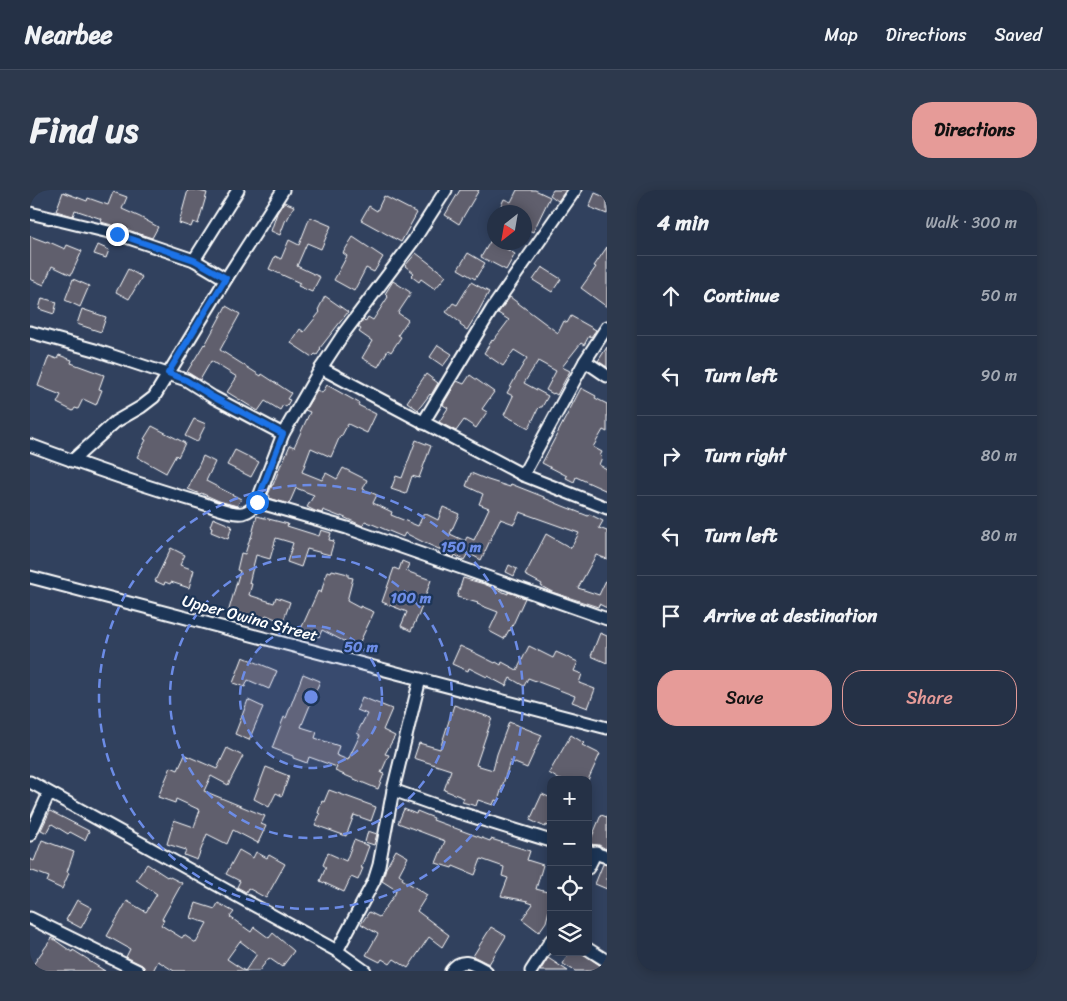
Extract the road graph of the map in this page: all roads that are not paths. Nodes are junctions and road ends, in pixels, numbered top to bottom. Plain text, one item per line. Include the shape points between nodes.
1 (238, 190) edge
2 (283, 190) edge
3 (446, 190) edge
4 (575, 190) edge
5 (30, 213) edge
6 (194, 260) junction
7 (226, 278) junction
8 (607, 327) edge
9 (30, 332) edge
10 (585, 361) junction
11 (321, 368) junction
12 (168, 373) junction
13 (607, 376) edge
14 (423, 423) junction
15 (283, 434) junction
16 (30, 445) edge
17 (72, 461) junction
18 (524, 475) junction
19 (257, 502) junction
20 (607, 508) edge
21 (30, 577) edge
22 (607, 619) edge
23 (420, 679) junction
24 (607, 728) edge
25 (30, 782) edge
26 (393, 790) junction
27 (49, 793) junction
28 (30, 835) edge
29 (547, 840) edge
30 (597, 853) edge
31 (589, 866) edge
32 (30, 918) edge
33 (547, 946) edge
34 (337, 951) junction
35 (592, 952) edge
36 (607, 961) edge
37 (138, 971) edge
38 (365, 971) edge
39 (451, 971) edge
40 (486, 971) edge
41 (531, 971) edge

1 - 6 street
2 - 7 street
3 - 11 street via 414,240
4 - 14 street via 492,309
5 - 6 street via 117,234
6 - 7 street
7 - 12 street
8 - 10 street
9 - 12 street
10 - 13 street
10 - 18 street
11 - 14 street
11 - 15 street
12 - 15 street
12 - 17 street via 154,397 115,422
14 - 18 street
15 - 19 street
16 - 17 street
17 - 19 street via 230,511 241,513 251,510
18 - 20 street
19 - 22 street via 347,528
21 - 23 street, Upper Owina Street
23 - 24 street, Upper Owina Street
23 - 26 street
25 - 27 street
26 - 29 street
26 - 34 street via 374,880
27 - 28 street
27 - 34 street
30 - 31 street
32 - 37 street
33 - 41 street
34 - 38 street
35 - 36 street
39 - 40 street via 460,963 468,962

